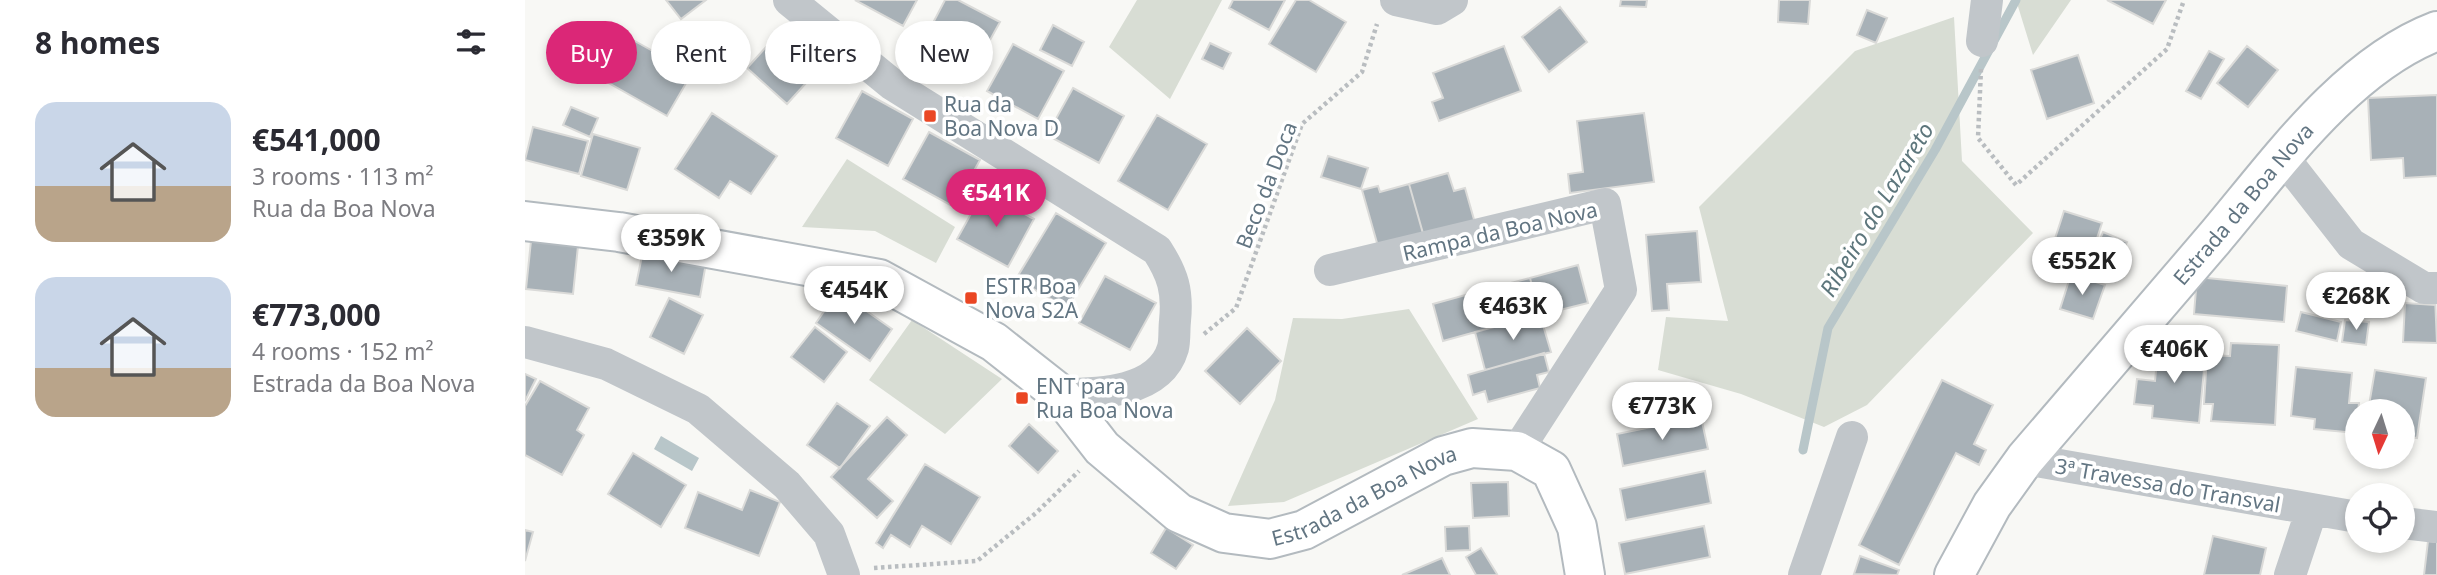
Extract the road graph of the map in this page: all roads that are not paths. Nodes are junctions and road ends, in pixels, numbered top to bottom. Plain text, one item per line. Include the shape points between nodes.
1 (789, 0) edge
2 (1452, 0) edge
3 (1987, 0) edge
4 (1388, 6) edge
5 (2437, 31) edge
6 (1982, 41) road end
7 (2283, 157) junction
8 (525, 221) edge
9 (1330, 270) dead end
10 (2437, 288) edge
11 (525, 342) edge
12 (1060, 394) junction
13 (1852, 438) dead end
14 (1517, 451) junction
15 (2025, 459) junction
16 (2311, 512) junction
17 (2345, 516) edge
18 (2415, 524) edge
19 (2437, 527) edge
20 (844, 573) edge
21 (1585, 575) edge
22 (1804, 575) edge
23 (1954, 575) edge
24 (2290, 575) edge

1 - 12 street via 893,85 1157,250 1173,274 1178,295 1173,348 1161,370 1129,387 1102,394
2 - 4 street via 1437,9
3 - 6 street
5 - 7 main road, Estrada da Boa Nova via 2368,71
7 - 10 street via 2351,244 2424,288
7 - 15 main road, Estrada da Boa Nova
8 - 12 main road, Estrada da Boa Nova via 619,232 879,279 994,342
9 - 14 street, Rampa da Boa Nova via 1605,204 1621,290
11 - 20 street via 606,363 698,409 787,485 829,534
12 - 14 main road, Estrada da Boa Nova via 1103,448 1179,513 1224,533 1271,539 1304,530 1443,456 1472,448
13 - 22 street
14 - 21 main road, Estrada da Boa Nova via 1551,470 1577,527
15 - 16 street, 3ª Travessa do Transval
15 - 23 main road, Estrada da Boa Nova via 1992,505
16 - 17 street, 3ª Travessa do Transval
16 - 24 street, 3ª Travessa do Transval
18 - 19 street

